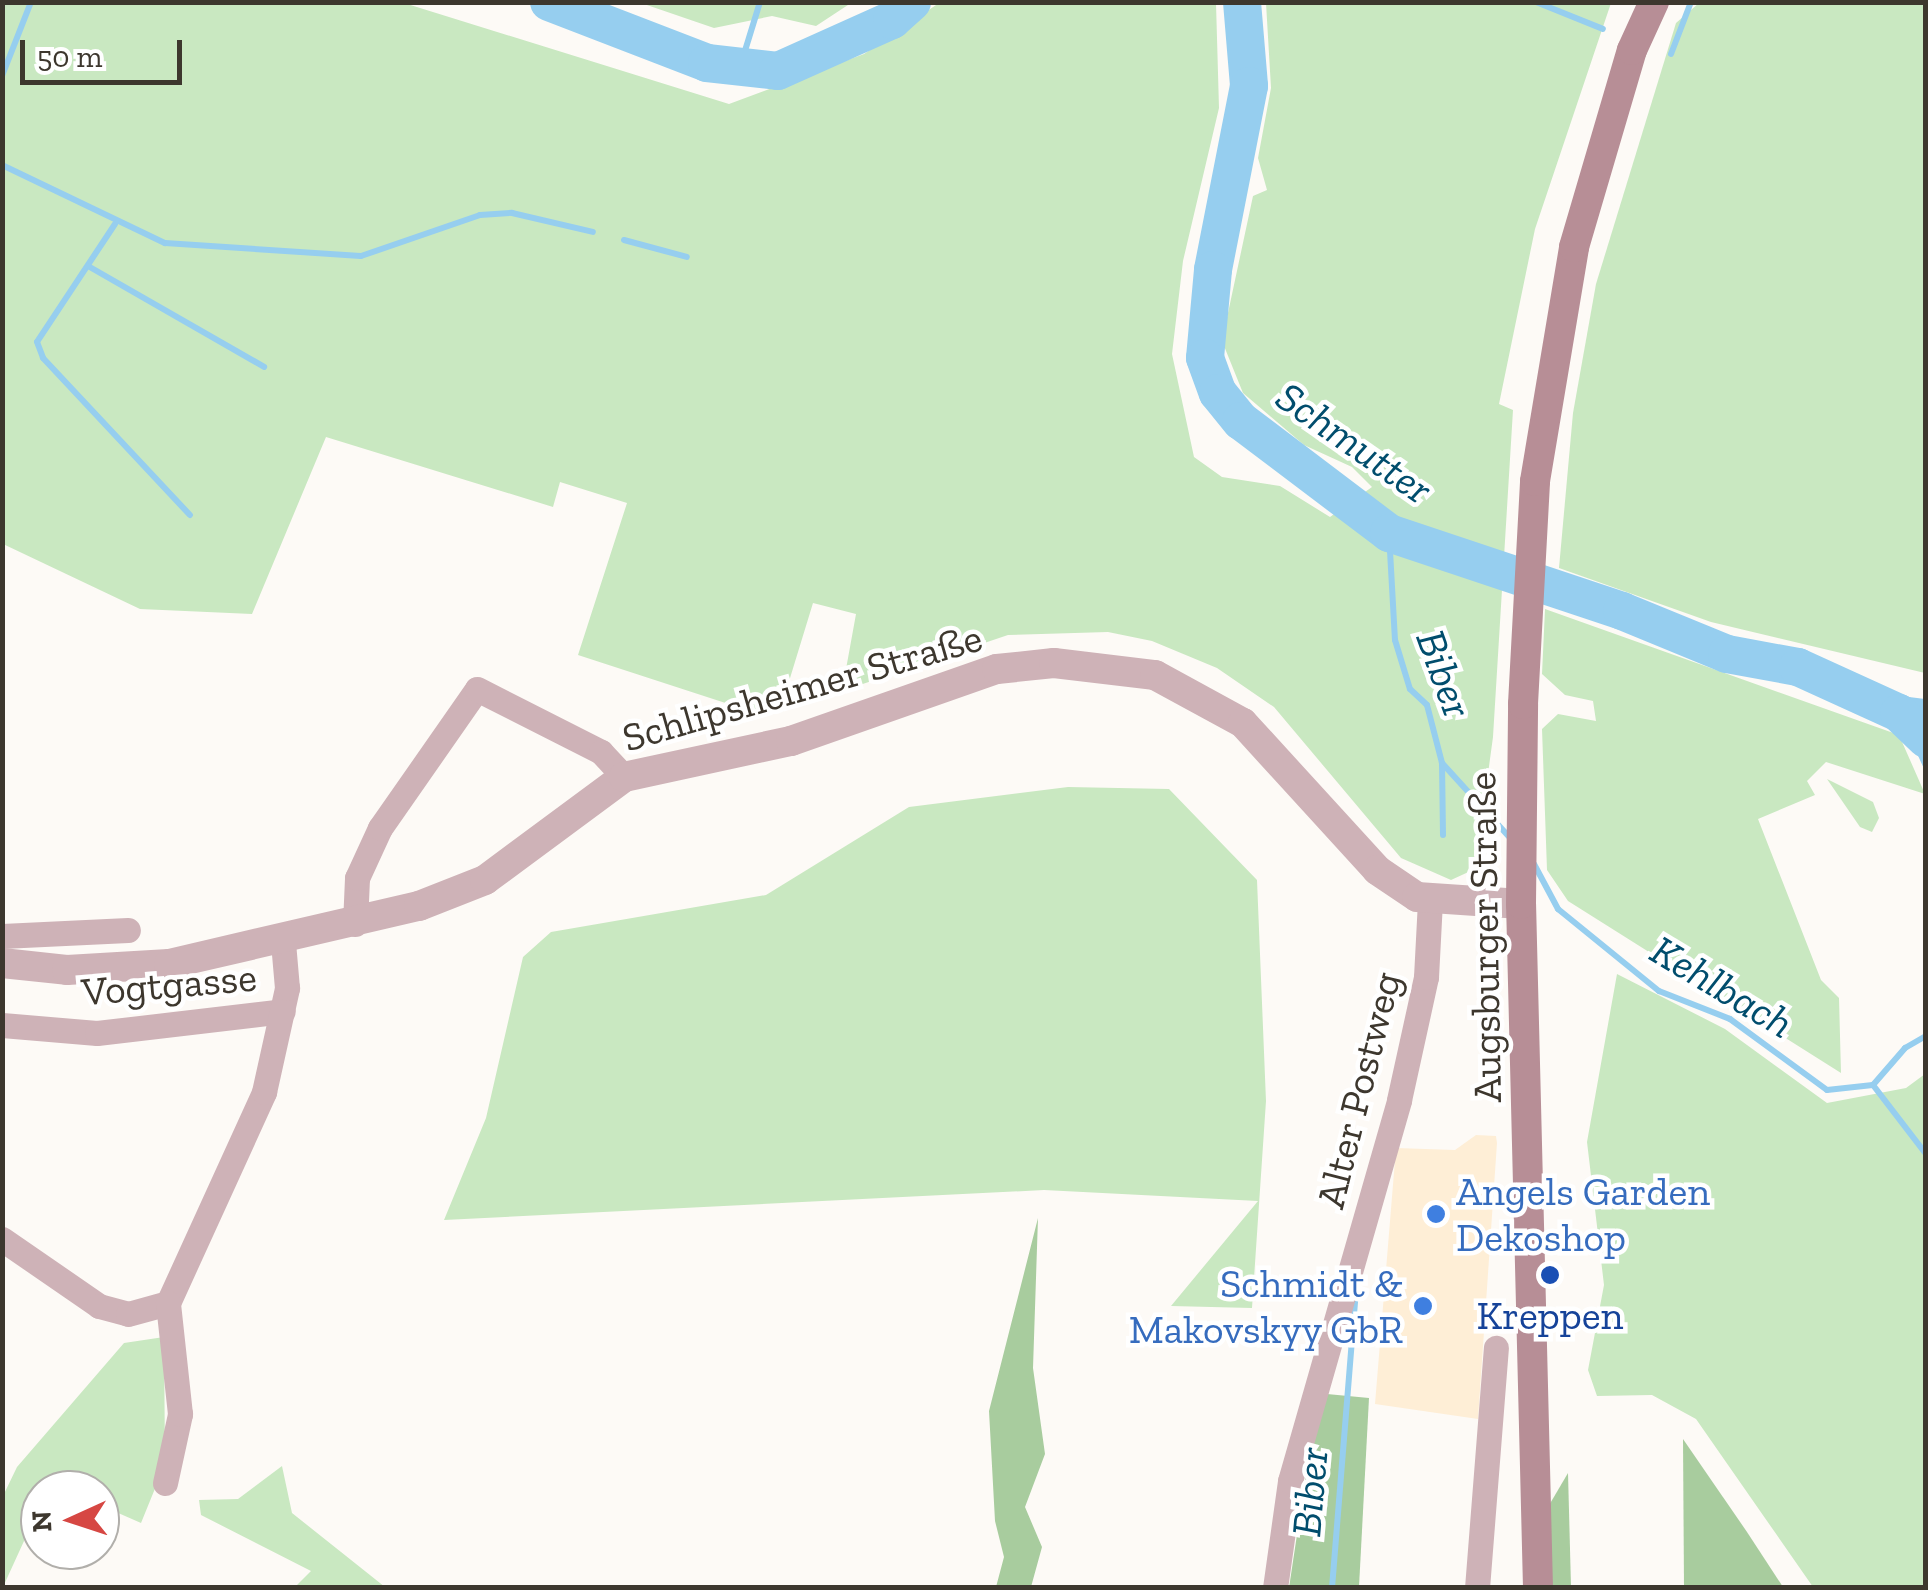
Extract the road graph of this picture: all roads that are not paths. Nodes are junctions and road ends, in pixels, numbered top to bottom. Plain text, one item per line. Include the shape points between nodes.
1 (1654, 2) edge
2 (624, 777) junction
3 (1521, 897) junction
4 (1430, 900) junction
5 (355, 924) junction
6 (128, 930) dead end
7 (2, 936) edge
8 (284, 942) junction
9 (2, 963) edge
10 (283, 1011) junction
11 (2, 1025) edge
12 (2, 1239) edge
13 (168, 1303) junction
14 (1496, 1348) dead end
15 (165, 1482) dead end
16 (1274, 1588) edge
17 (1477, 1588) edge
18 (1538, 1588) edge

1 - 3 main road, Augsburger Straße via 1574,247 1547,382 1527,626
2 - 4 street, Schlipsheimer Straße via 790,741 997,670 1054,663 1120,666 1194,691 1243,723 1377,870
2 - 5 street, Schlipsheimer Straße via 486,880
2 - 5 street via 601,752 476,689 380,828 357,878
3 - 4 street, Schlipsheimer Straße
3 - 18 main road, Augsburger Straße
4 - 16 street, Alter Postweg via 1426,978 1403,1082 1290,1481
5 - 8 street, Schlipsheimer Straße
6 - 7 street
8 - 9 street, Schlipsheimer Straße via 113,969
8 - 10 street
10 - 11 street, Vogtgasse via 97,1033
10 - 13 street via 264,1092
12 - 13 street via 99,1306 128,1314
13 - 15 street via 180,1414
14 - 17 street

